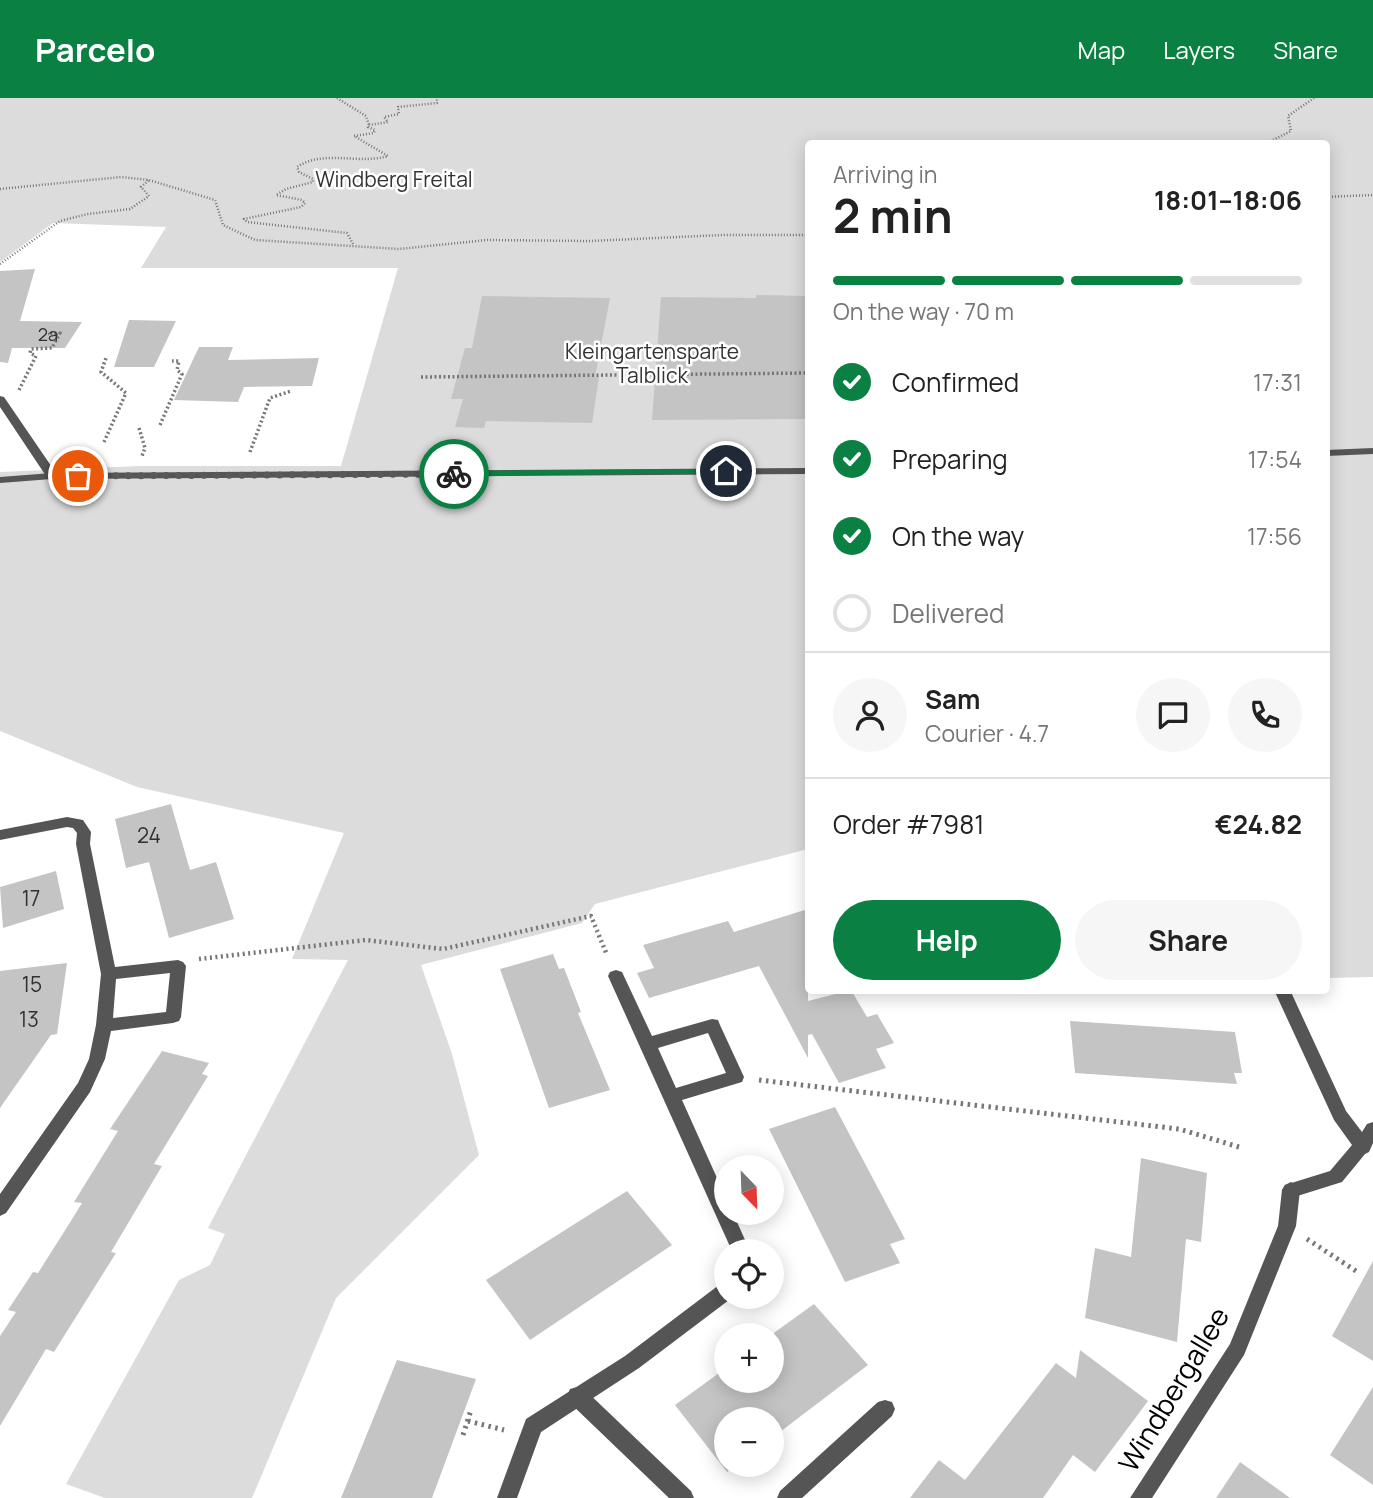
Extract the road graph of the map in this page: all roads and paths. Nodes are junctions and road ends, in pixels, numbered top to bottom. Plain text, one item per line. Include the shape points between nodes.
1 (337, 98) edge
2 (437, 98) edge
3 (1314, 98) edge
4 (369, 125) junction
5 (1273, 140) edge
6 (149, 180) junction
7 (0, 189) edge
8 (1373, 195) edge
9 (1330, 197) edge
10 (805, 235) edge
11 (353, 244) junction
12 (0, 264) edge
13 (48, 334) dead end
14 (106, 358) dead end
15 (172, 361) dead end
16 (805, 373) edge
17 (421, 377) dead end
18 (291, 391) dead end
19 (0, 399) edge
20 (14, 400) dead end
21 (160, 425) dead end
22 (139, 428) dead end
23 (104, 442) dead end
24 (1373, 451) edge
25 (250, 452) dead end
26 (1330, 453) edge
27 (143, 469) junction
28 (805, 471) edge
29 (52, 477) junction
30 (0, 480) edge
31 (0, 835) edge
32 (178, 966) junction
33 (109, 974) junction
34 (616, 976) joint
35 (1284, 994) edge
36 (104, 1025) junction
37 (648, 1044) junction
38 (759, 1080) dead end
39 (672, 1096) junction
40 (1373, 1129) edge
41 (1239, 1147) dead end
42 (1363, 1147) junction
43 (0, 1208) edge
44 (1287, 1226) junction
45 (736, 1239) edge
46 (1356, 1271) dead end
47 (714, 1300) edge
48 (577, 1396) junction
49 (886, 1409) dead end
50 (471, 1410) dead end
51 (468, 1421) junction
52 (486, 1425) dead end
53 (463, 1435) dead end
54 (507, 1498) edge
55 (684, 1498) edge
56 (787, 1498) edge
57 (1140, 1498) edge

1 - 4 path via 366,116
2 - 4 path via 437,103 398,107 399,114 384,117 388,122
3 - 5 path via 1288,116 1291,131
4 - 11 path via 374,133 354,136 388,156 303,162 299,172 313,182 276,195 302,200 302,207 244,219 347,233
6 - 7 path via 121,177
6 - 11 path via 215,200 223,225 255,240
6 - 12 path via 141,187 149,196 130,209 60,221
8 - 9 path
10 - 11 path via 487,240 399,249
13 - 20 path via 60,333 52,348 32,349 30,353 36,356
14 - 23 path via 101,372 126,393
15 - 21 path via 179,362 177,370 182,374
16 - 17 path
18 - 25 path via 270,398
19 - 29 street
22 - 27 path via 145,448
24 - 26 street
27 - 28 street
27 - 29 street
29 - 30 street
31 - 33 street via 67,822 78,824 84,832
32 - 33 street
32 - 34 path via 239,953 366,940 443,949 591,916
32 - 36 street via 173,1017
33 - 36 street
34 - 37 street
35 - 42 street via 1340,1115
36 - 43 street via 97,1059 84,1087
37 - 39 street
37 - 39 street via 712,1025 736,1077
38 - 41 path via 1179,1129
39 - 45 street
40 - 42 street
42 - 44 street, Windbergallee via 1336,1177 1291,1190
44 - 46 path
44 - 57 street, Windbergallee via 1237,1349
47 - 48 street via 632,1362
48 - 54 street via 533,1426
48 - 55 street
49 - 56 street
50 - 51 path
51 - 52 path
51 - 53 path

